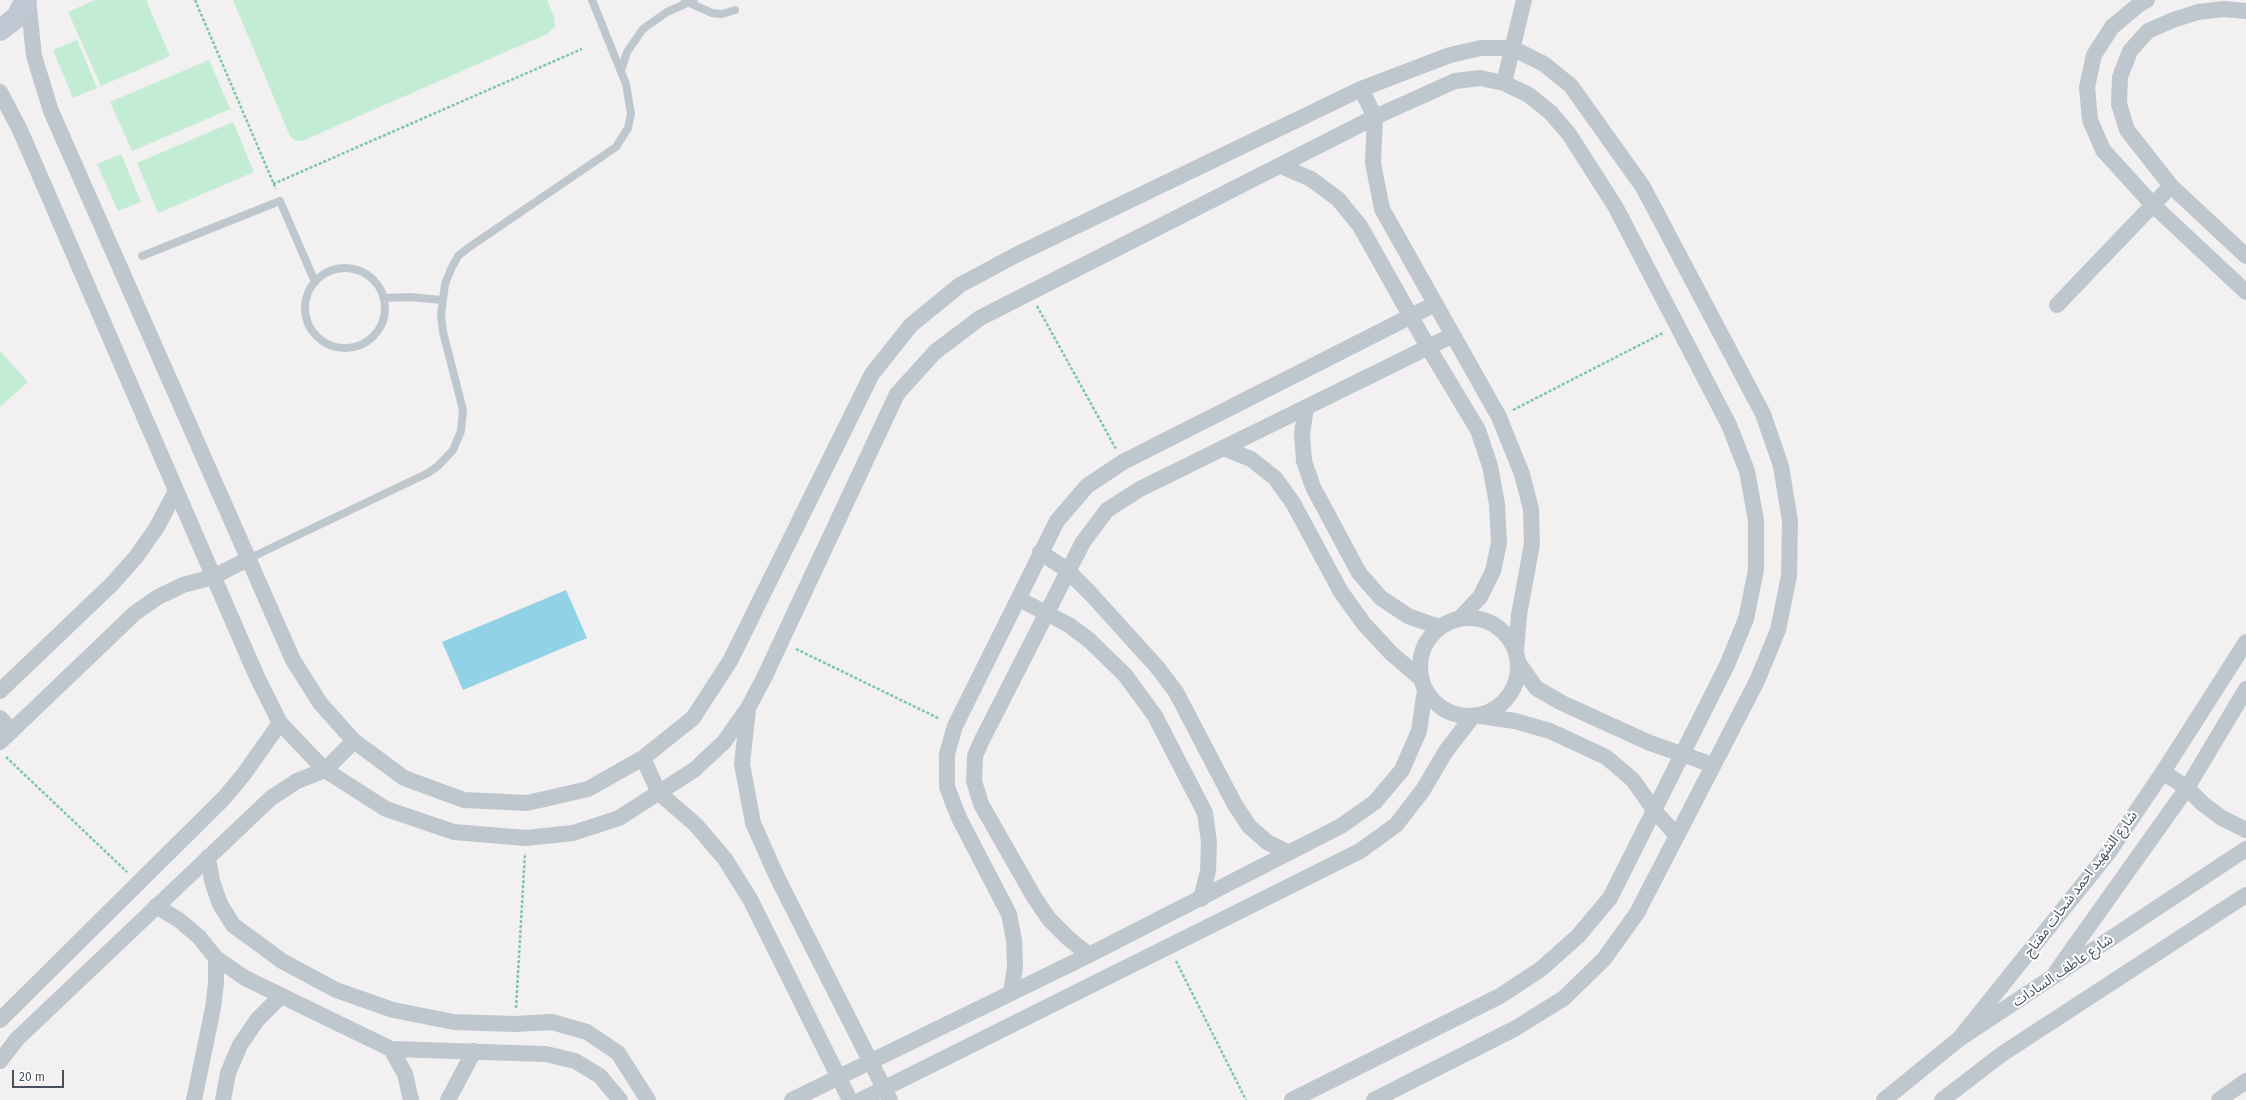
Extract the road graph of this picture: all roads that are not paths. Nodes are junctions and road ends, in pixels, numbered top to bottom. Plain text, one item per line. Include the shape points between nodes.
1 (27, 0) edge
2 (592, 0) edge
3 (1524, 0) edge
4 (2147, 0) edge
5 (688, 1) edge
6 (735, 10) dead end
7 (2246, 10) edge
8 (0, 30) edge
9 (1512, 48) junction
10 (621, 71) junction
11 (1504, 83) junction
12 (1361, 89) junction
13 (0, 92) edge
14 (1375, 117) junction
15 (1281, 166) junction
16 (2171, 186) junction
17 (2153, 205) junction
18 (142, 256) dead end
19 (2246, 256) edge
20 (315, 282) junction
21 (2246, 292) edge
22 (384, 298) junction
23 (441, 300) junction
24 (1435, 304) junction
25 (2057, 305) dead end
26 (1412, 316) junction
27 (1452, 335) junction
28 (1428, 346) junction
29 (1306, 407) junction
30 (1223, 448) junction
31 (176, 491) junction
32 (1040, 552) junction
33 (248, 559) junction
34 (1067, 570) junction
35 (213, 577) junction
36 (1019, 599) junction
37 (1047, 613) junction
38 (1460, 618) junction
39 (1439, 627) junction
40 (2246, 642) edge
41 (1517, 656) junction
42 (1422, 684) junction
43 (2246, 689) edge
44 (0, 691) edge
45 (748, 708) junction
46 (1476, 716) junction
47 (0, 718) edge
48 (280, 723) junction
49 (12, 731) junction
50 (354, 741) junction
51 (3, 749) edge
52 (1682, 754) junction
53 (643, 758) junction
54 (1713, 765) junction
55 (325, 770) junction
56 (2164, 772) junction
57 (2186, 788) junction
58 (659, 793) junction
59 (1654, 810) junction
60 (2246, 830) edge
61 (1677, 836) junction
62 (2246, 849) edge
63 (1289, 853) junction
64 (208, 857) junction
65 (2246, 895) edge
66 (1201, 899) junction
67 (156, 906) junction
68 (1089, 955) junction
69 (216, 958) junction
70 (2049, 981) junction
71 (1011, 993) junction
72 (280, 997) junction
73 (0, 1020) edge
74 (1959, 1039) junction
75 (391, 1048) junction
76 (474, 1051) junction
77 (0, 1061) edge
78 (870, 1061) junction
79 (839, 1076) junction
80 (2241, 1090) edge
81 (887, 1094) edge
82 (194, 1100) edge
83 (223, 1100) edge
84 (411, 1100) edge
85 (448, 1100) edge
86 (620, 1100) edge
87 (648, 1100) edge
88 (792, 1100) edge
89 (850, 1100) edge
90 (861, 1100) edge
91 (1292, 1100) edge
92 (1374, 1100) edge
93 (1884, 1100) edge
94 (1942, 1100) edge
95 (2219, 1100) edge

1 - 8 street via 17,17
1 - 33 street via 34,56 51,111
2 - 10 lane
3 - 9 street
4 - 17 street via 2112,27 2094,55 2087,87 2090,120 2103,150
5 - 6 lane via 717,14
5 - 10 lane via 643,29 627,52
7 - 16 street via 2198,12 2173,20 2148,31 2130,51 2120,77 2119,104 2127,130
9 - 11 street
9 - 12 street via 1481,48 1450,55
9 - 54 street via 1544,64 1572,86 1643,187 1763,414 1781,466 1790,520 1789,576 1778,630 1757,681
10 - 23 lane via 631,114 623,138 616,147 458,256 445,284
11 - 14 street via 1480,78 1455,81
11 - 52 street via 1529,95 1551,112 1569,134 1616,206 1729,424 1747,471 1756,520 1756,570 1746,619 1727,665
12 - 14 street
12 - 53 street via 960,285 911,325 872,374 730,661 693,718
13 - 31 street via 20,130
14 - 15 street
14 - 24 street via 1373,163 1382,209
15 - 26 street via 1311,179 1338,199 1360,226
15 - 45 street via 980,318 940,348 898,394
16 - 17 street
16 - 19 street
17 - 21 street
17 - 25 street
18 - 20 lane via 280,201
20 - 22 lane via 320,276 332,270 359,270 379,286
20 - 22 lane via 306,299 308,325 322,340 340,348 365,343 375,335 382,324
22 - 23 lane
23 - 33 lane via 443,332 463,410 461,431 453,450 442,463 428,473
24 - 26 street
24 - 27 street
26 - 28 street
26 - 32 street via 1123,462 1087,486 1057,521
27 - 28 street
27 - 41 street via 1499,417 1522,474 1531,509 1532,544 1519,615
28 - 29 street
28 - 38 street via 1478,430 1490,466 1497,504 1499,543 1493,571 1480,597
29 - 30 street
29 - 39 street via 1302,434 1304,461 1313,487 1359,573 1381,598 1403,612
30 - 34 street via 1140,489 1107,510 1083,542
30 - 42 street via 1251,459 1275,478 1293,503 1341,592 1364,624
31 - 35 street
31 - 44 street via 157,527 136,557 112,584
32 - 34 street
32 - 36 street
33 - 35 street
33 - 50 street via 293,660 320,703
34 - 37 street
34 - 63 street via 1135,642 1176,692 1249,826 1267,842
35 - 48 street
35 - 49 street via 183,585 158,597 136,613
36 - 37 street
36 - 71 street via 955,726 947,754 947,787 959,818 1009,914 1014,940 1015,967
37 - 66 street via 1069,625 1110,660 1125,675 1155,716 1205,814 1209,842 1208,871
37 - 68 street via 977,750 974,781 981,804 1034,897 1049,919
38 - 39 street
38 - 41 street via 1477,618 1494,624 1507,636
39 - 42 street via 1426,641 1420,659
40 - 56 street, شارع الشهيد احمد شحات مفتاح
41 - 46 street via 1517,680 1509,696 1496,709
41 - 52 street via 1536,688 1618,730
42 - 46 street via 1433,701 1445,710 1459,715
42 - 63 street via 1419,731 1402,770 1375,802 1341,826
43 - 57 street, شارع الشهيد احمد شحات مفتاح
45 - 58 street via 724,742 694,770
45 - 78 street via 742,764 753,823 777,877
46 - 59 street via 1515,721 1550,730 1606,757 1633,780
46 - 81 street via 1446,751 1423,790 1396,825 1360,851 1168,947
47 - 49 street
48 - 55 street
48 - 73 street via 224,798
49 - 51 street
50 - 53 street via 404,778 464,800 527,803 588,789
50 - 55 street
52 - 54 street
52 - 59 street
53 - 58 street
54 - 61 street
55 - 58 street via 386,809 454,832 526,838 573,833 619,818
55 - 64 street via 297,781 271,798
56 - 57 street
56 - 74 street, شارع الشهيد احمد شحات مفتاح via 2109,852
57 - 60 street via 2222,818
57 - 70 street, شارع الشهيد احمد شحات مفتاح
58 - 79 street via 695,824 725,859 750,899
59 - 61 street
59 - 91 street via 1610,898 1578,936 1541,969 1500,996
61 - 92 street via 1637,913 1604,959 1564,998 1516,1028
62 - 70 street, شارع عاطف السادات
63 - 66 street
64 - 67 street
64 - 87 street via 212,881 220,904 233,925 282,961 336,990 393,1010 454,1022 552,1022 587,1032 618,1053
65 - 94 street via 2002,1054
66 - 68 street
67 - 69 street via 200,937
67 - 77 street via 17,1040
68 - 71 street
69 - 72 street
69 - 82 street via 213,1008
70 - 74 street, شارع عاطف السادات
71 - 78 street
72 - 75 street
72 - 83 street via 257,1020 240,1045 228,1073
74 - 93 street, شارع عاطف السادات
75 - 76 street
75 - 84 street via 404,1074
76 - 85 street
76 - 86 street via 546,1054 575,1061 600,1076
78 - 79 street
78 - 81 street
79 - 88 street
79 - 89 street
80 - 95 street
81 - 90 street

